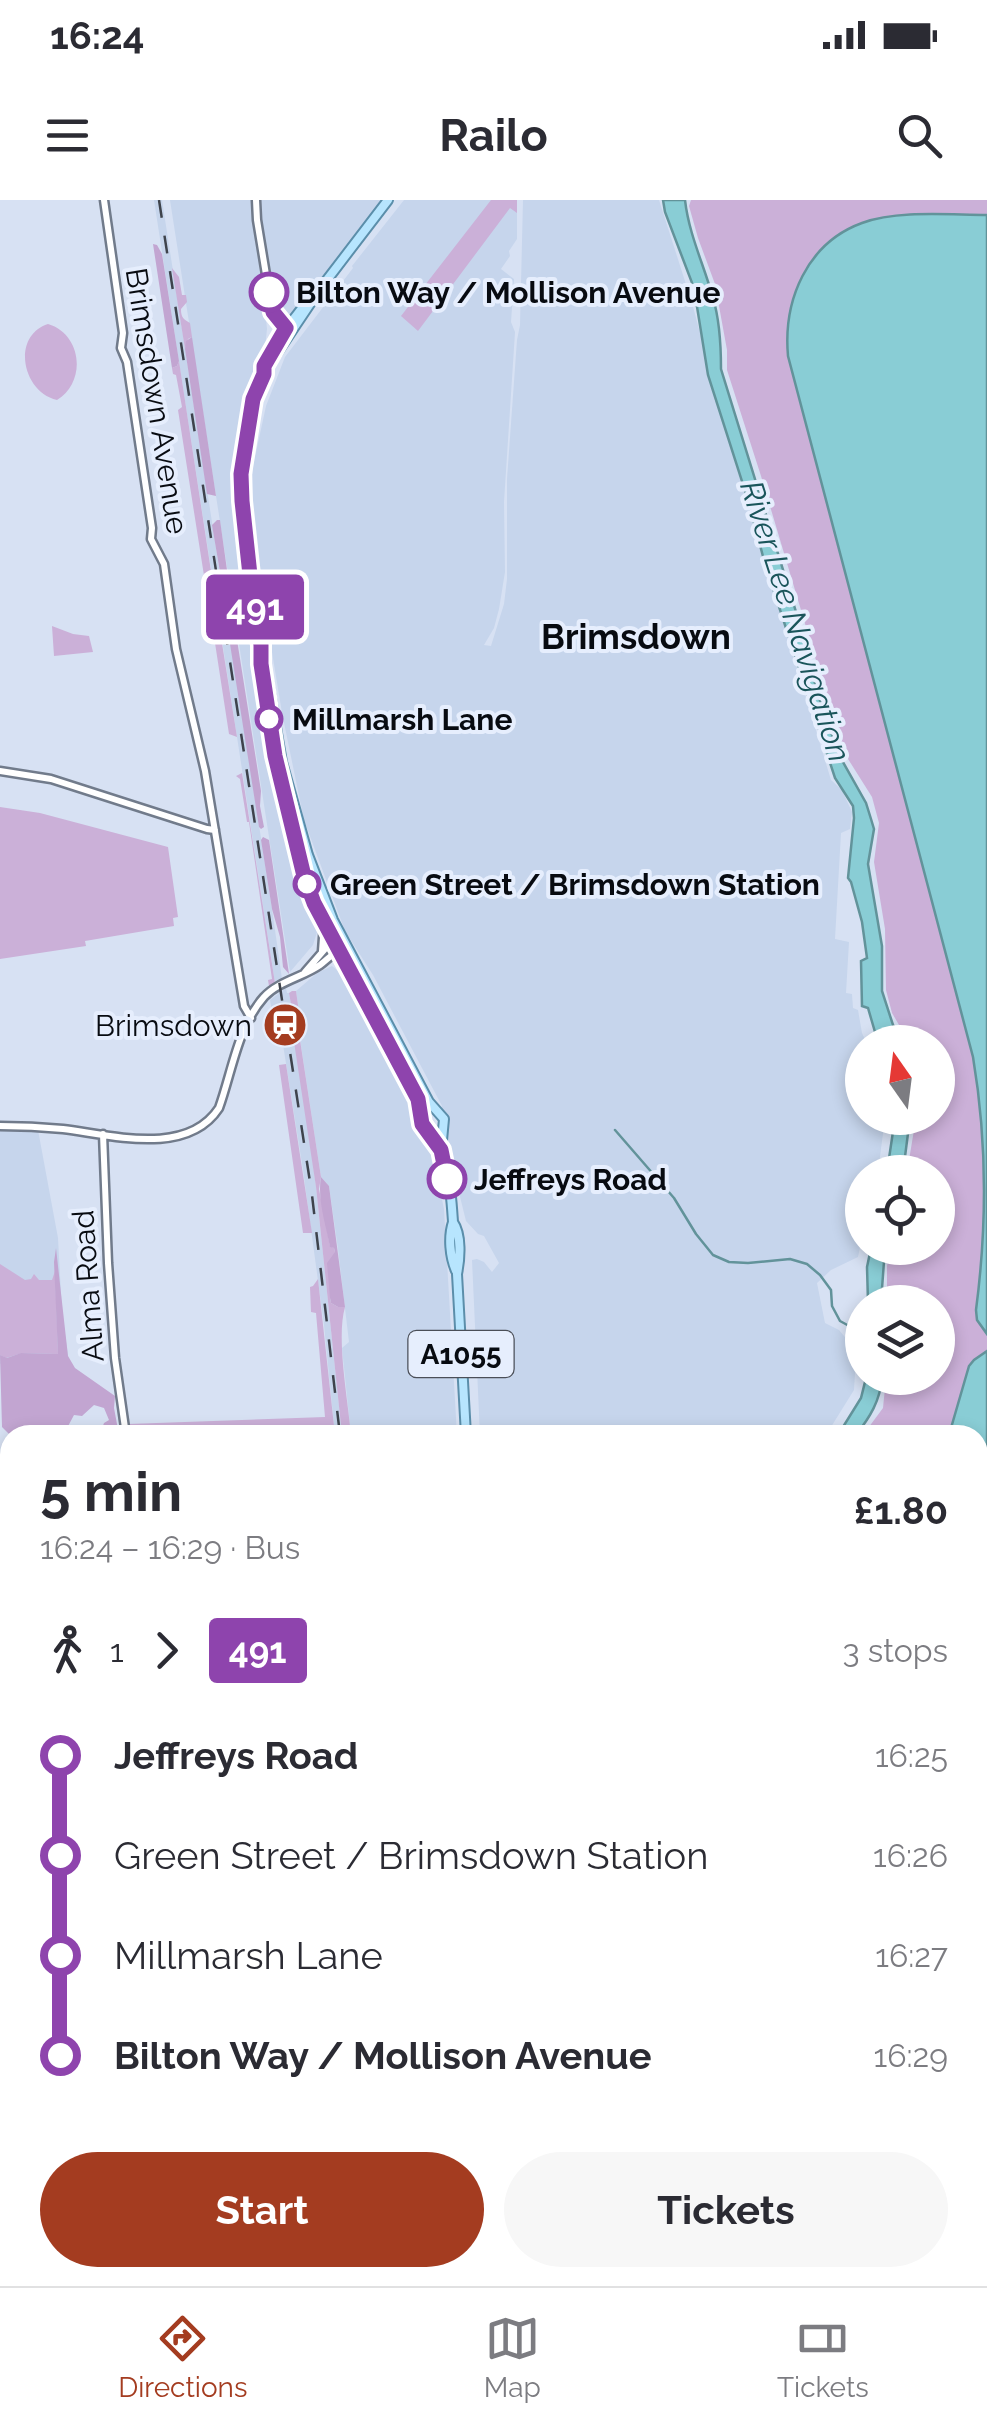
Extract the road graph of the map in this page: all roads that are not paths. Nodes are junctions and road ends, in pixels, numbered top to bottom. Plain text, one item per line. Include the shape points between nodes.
1 (104, 200) edge
2 (256, 200) edge
3 (388, 200) edge
4 (289, 330) junction
5 (0, 771) edge
6 (216, 830) junction
7 (328, 922) junction
8 (340, 946) junction
9 (322, 952) junction
10 (320, 965) junction
11 (305, 972) junction
12 (353, 975) junction
13 (251, 1018) junction
14 (437, 1111) junction
15 (422, 1118) junction
16 (0, 1126) edge
17 (443, 1127) junction
18 (430, 1132) junction
19 (103, 1134) junction
20 (441, 1150) junction
21 (124, 1425) edge
22 (465, 1425) edge

1 - 6 street, Brimsdown Avenue via 151,540 164,564
2 - 4 street via 272,311
3 - 4 main road, A1055
4 - 7 main road, A1055 via 272,348 253,399 241,474 243,524 289,789
5 - 6 street via 51,779
6 - 13 street, Brimsdown Avenue
7 - 8 main road, A1055
7 - 9 street
8 - 9 street
8 - 10 street
8 - 12 main road, A1055
8 - 14 main road, A1055
9 - 11 street
10 - 11 street
10 - 12 street via 338,962
11 - 13 street via 268,994
12 - 15 main road, A1055
13 - 19 street via 215,1114 166,1138
14 - 15 main road
14 - 17 main road, A1055
15 - 18 main road, A1055
16 - 19 street
17 - 18 main road
17 - 20 main road, A1055
18 - 20 main road, A1055
19 - 21 street, Alma Road via 114,1358
20 - 22 main road, A1055 via 458,1228

